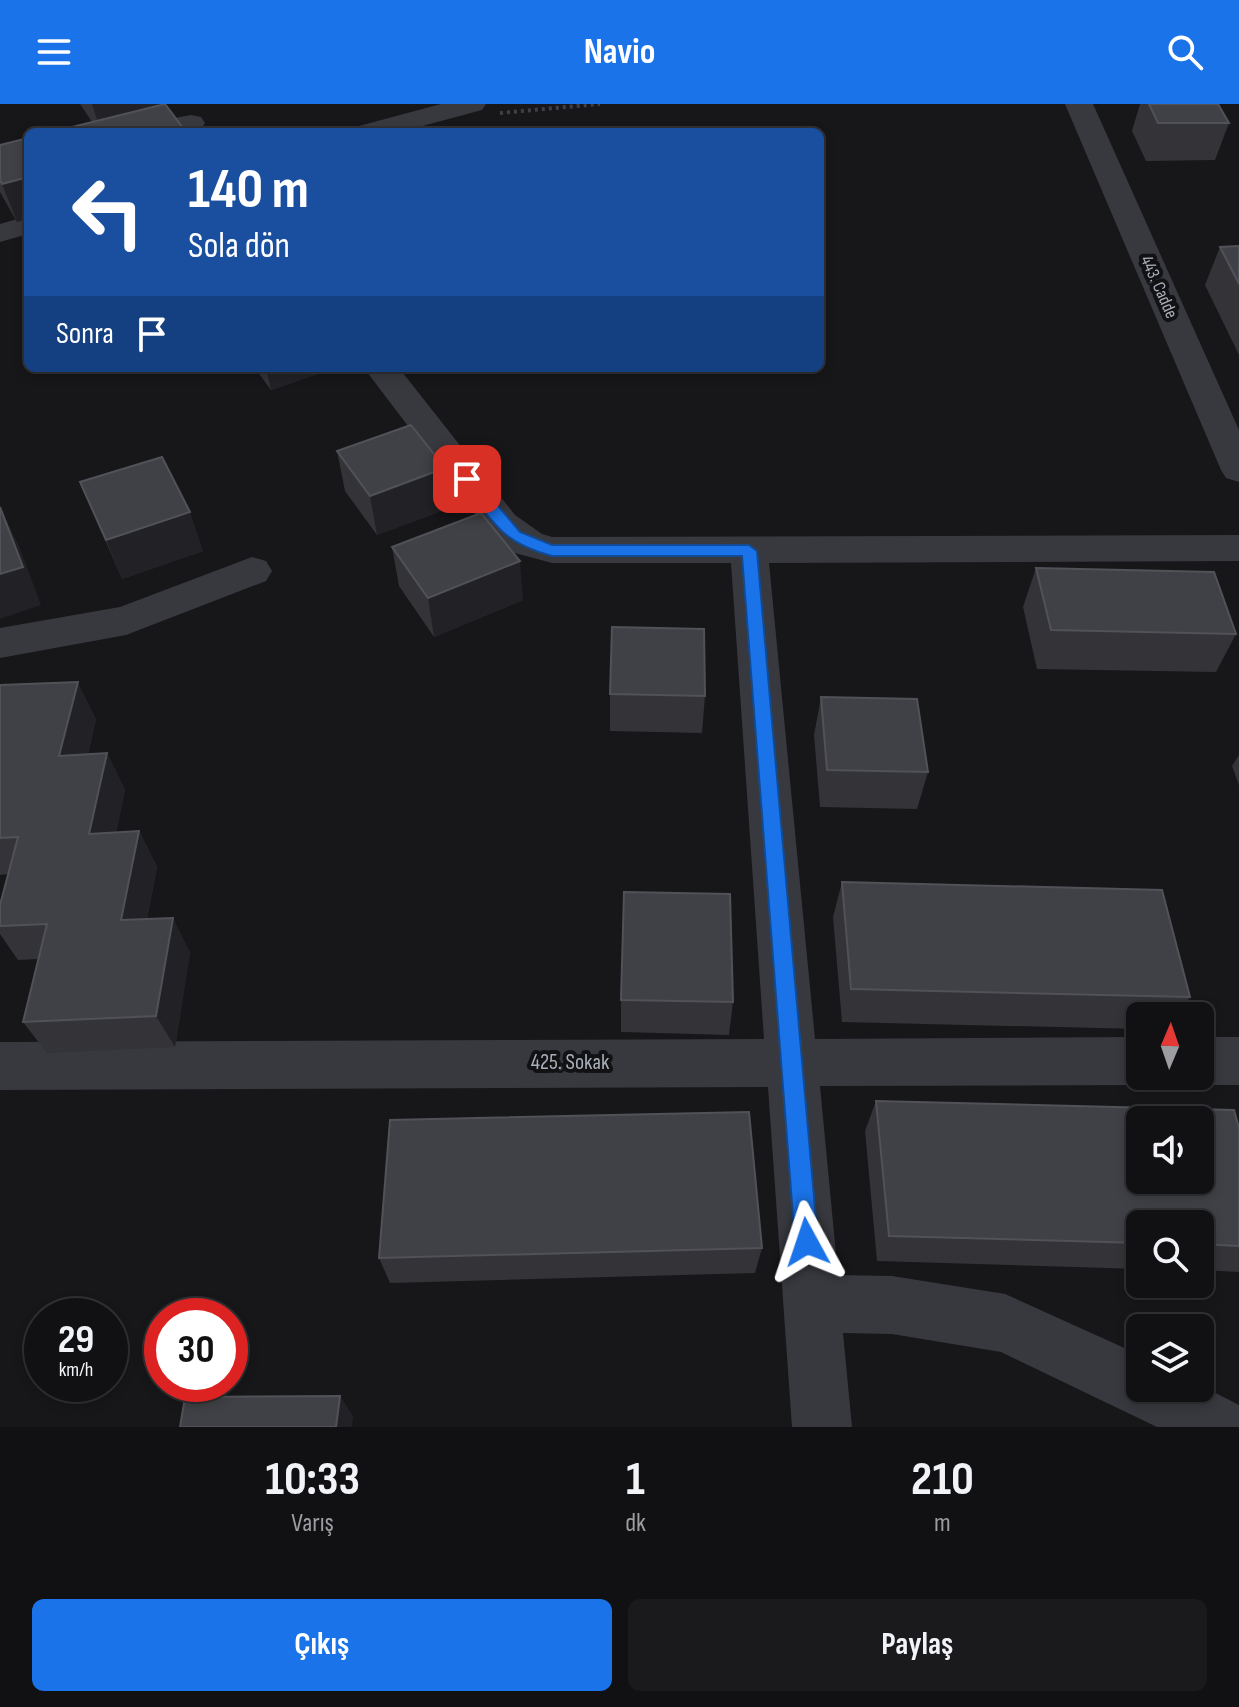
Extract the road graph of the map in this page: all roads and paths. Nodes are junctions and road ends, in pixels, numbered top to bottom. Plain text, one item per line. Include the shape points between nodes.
1 (472, 104) edge
2 (1079, 104) edge
3 (189, 120) edge
4 (158, 128) edge
5 (384, 128) edge
6 (24, 226) edge
7 (0, 233) edge
8 (384, 372) edge
9 (1239, 470) edge
10 (1239, 548) edge
11 (749, 551) junction
12 (252, 571) dead end
13 (0, 643) edge
14 (792, 1061) junction
15 (1126, 1061) edge
16 (1214, 1061) edge
17 (1239, 1061) edge
18 (0, 1066) edge
19 (811, 1303) junction
20 (1126, 1380) edge
21 (1171, 1402) edge
22 (822, 1427) edge
23 (1219, 1427) edge

1 - 5 street
2 - 9 street, 443. Cadde
3 - 4 street
6 - 7 street
8 - 11 street via 502,524 529,544 577,552
10 - 11 street
11 - 14 street
12 - 13 street via 126,620
14 - 15 street, 425. Sokak
14 - 18 street, 425. Sokak
14 - 19 street
16 - 17 street
19 - 20 street via 892,1305 1005,1323
19 - 22 street
21 - 23 street

